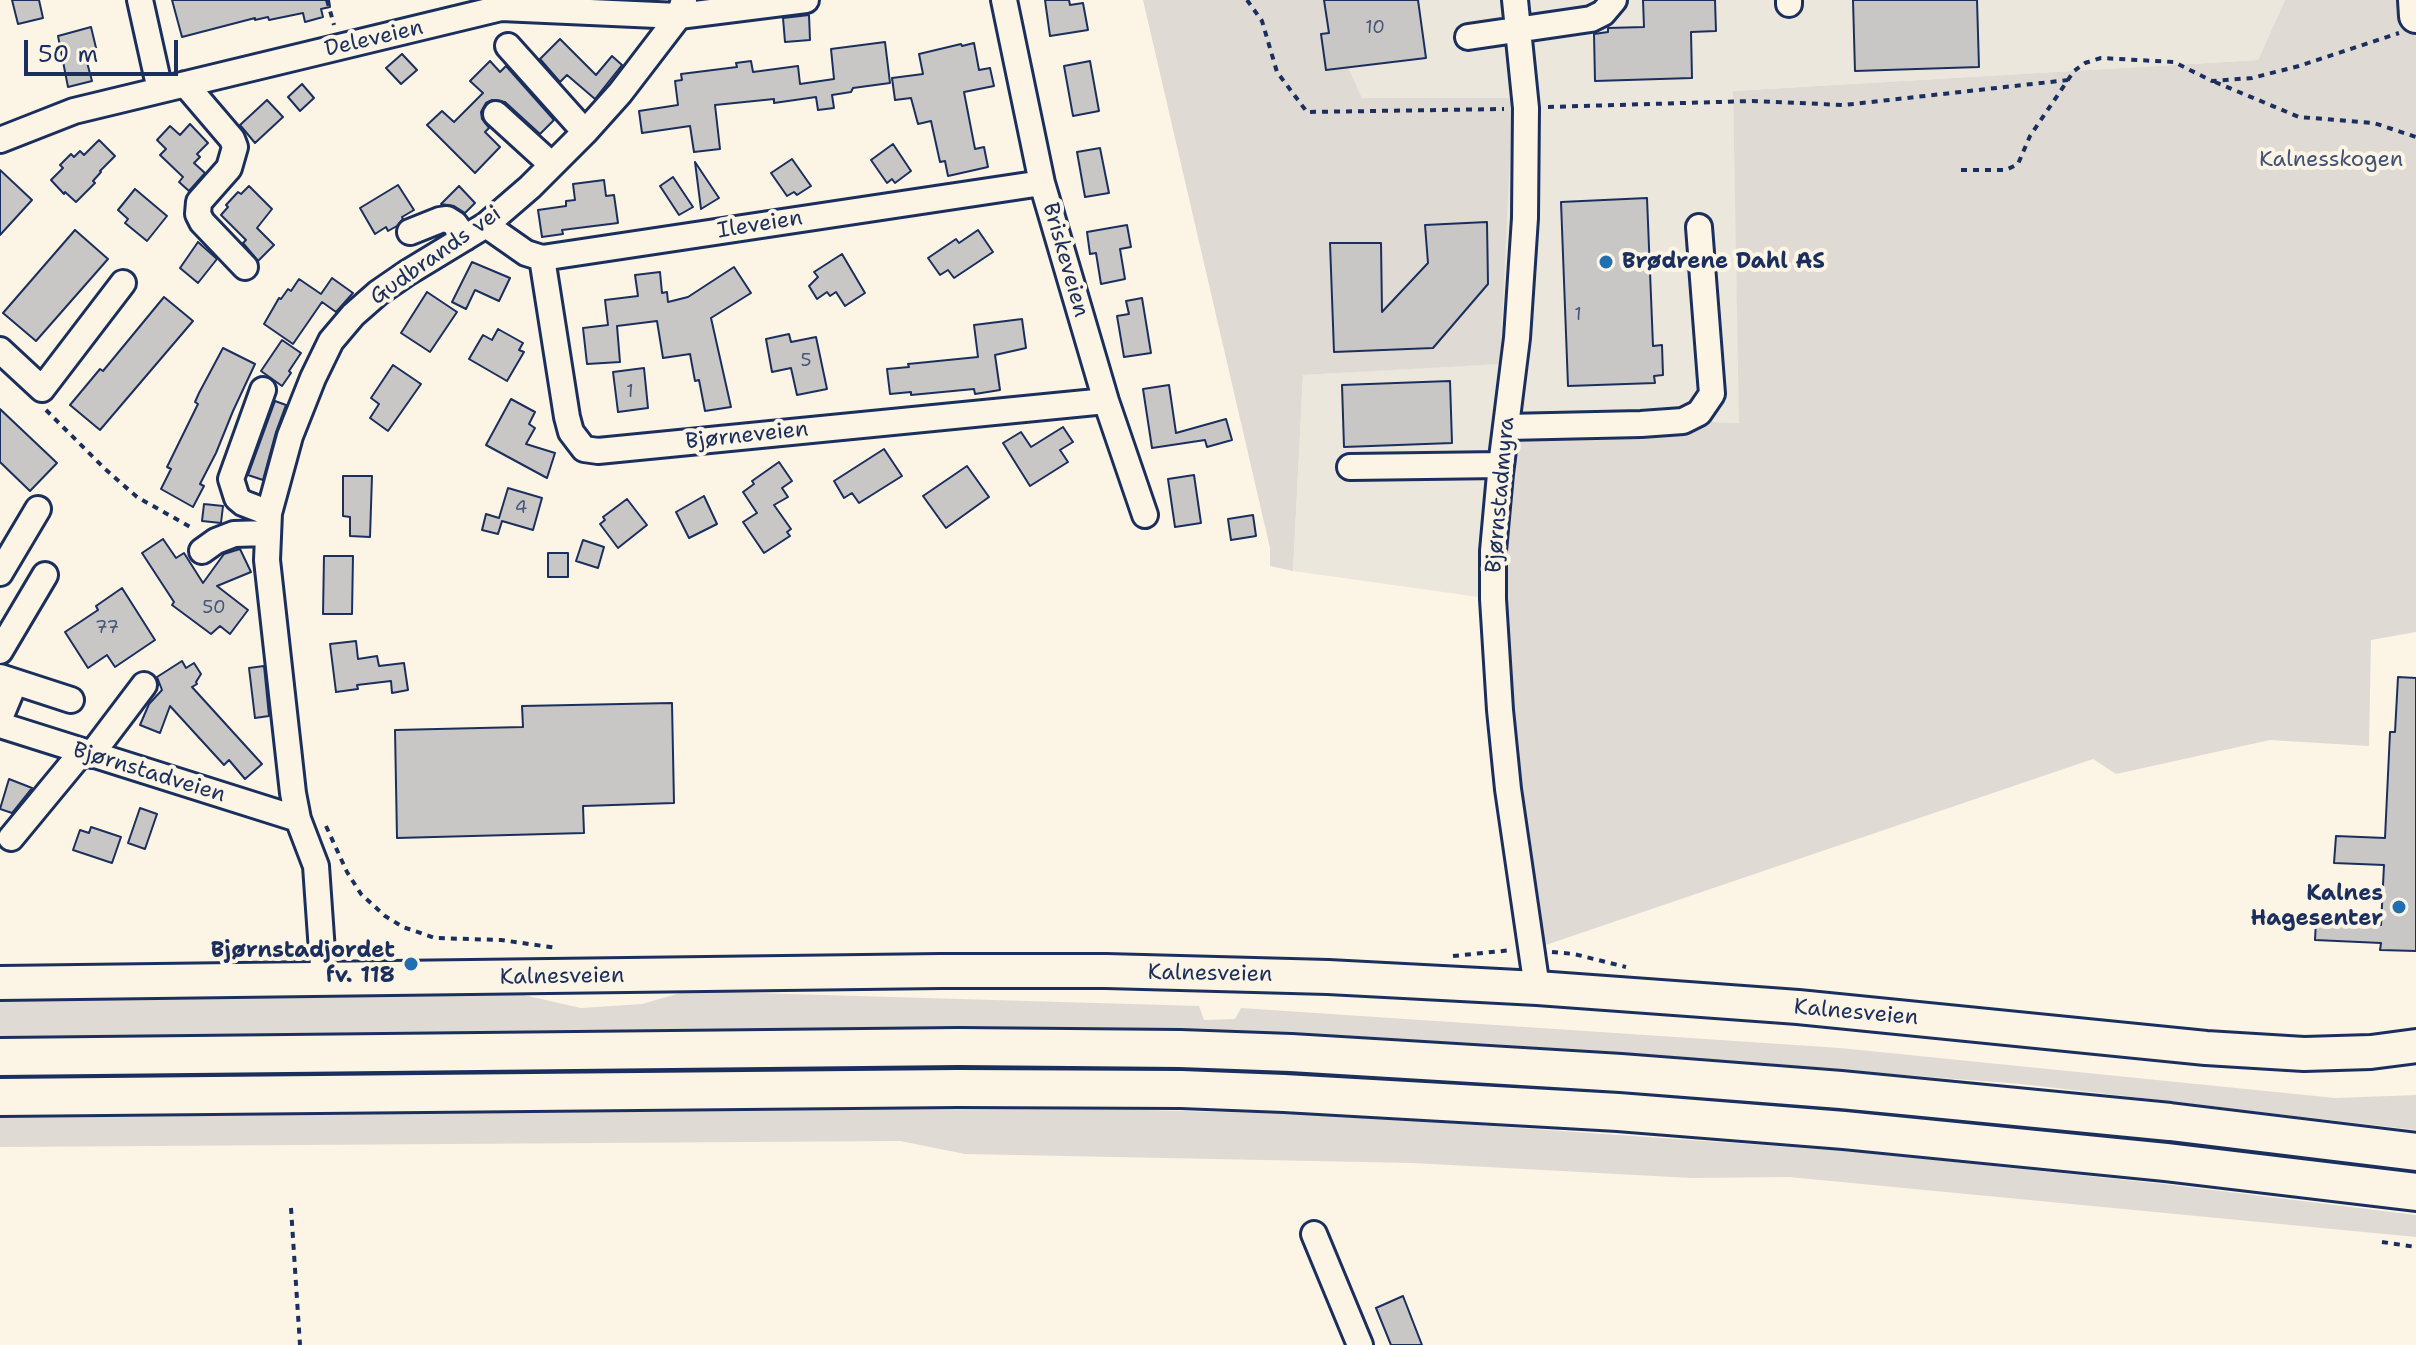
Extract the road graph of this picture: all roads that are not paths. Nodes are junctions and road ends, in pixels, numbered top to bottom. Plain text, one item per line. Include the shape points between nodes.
1 (140, 0) edge
2 (806, 0) edge
3 (1004, 0) edge
4 (1515, 0) edge
5 (1614, 0) edge
6 (2415, 0) edge
7 (501, 4) edge
8 (681, 8) edge
9 (2409, 24) edge
10 (1518, 28) junction
11 (1468, 37) dead end
12 (508, 46) dead end
13 (185, 84) junction
14 (160, 90) junction
15 (496, 114) dead end
16 (585, 132) junction
17 (0, 140) edge
18 (552, 165) junction
19 (1042, 183) junction
20 (486, 225) junction
21 (1699, 227) dead end
22 (410, 232) dead end
23 (465, 238) junction
24 (542, 258) junction
25 (245, 267) dead end
26 (123, 283) dead end
27 (0, 350) edge
28 (263, 390) dead end
29 (1106, 401) junction
30 (1507, 427) junction
31 (1501, 465) junction
32 (1350, 467) dead end
33 (38, 509) dead end
34 (1145, 515) dead end
35 (268, 523) junction
36 (209, 546) road end
37 (0, 573) edge
38 (45, 575) dead end
39 (0, 651) edge
40 (8, 679) edge
41 (144, 685) dead end
42 (71, 700) dead end
43 (0, 718) edge
44 (0, 725) edge
45 (87, 754) junction
46 (298, 819) junction
47 (11, 838) dead end
48 (324, 980) junction
49 (0, 983) edge
50 (1537, 988) junction
51 (2416, 1046) edge
52 (0, 1057) edge
53 (0, 1097) edge
54 (2416, 1152) edge
55 (2416, 1192) edge
56 (1314, 1234) dead end
57 (1360, 1345) edge

1 - 14 street
2 - 8 street, Deleveien
3 - 19 street, Briskeveien
4 - 10 street, Bjørnstadmyra
5 - 10 street via 1591,19
6 - 9 main road
7 - 8 street, Deleveien
7 - 13 street, Deleveien
8 - 16 street, Gudbrands vei
10 - 11 street
10 - 30 street, Bjørnstadmyra via 1526,108 1522,263
12 - 16 street
13 - 14 street, Deleveien
13 - 25 street via 235,147 229,168 199,202 198,214
14 - 17 street, Deleveien via 74,111
15 - 18 street
16 - 18 street, Gudbrands vei
18 - 20 street, Gudbrands vei
19 - 24 street, Ileveien
19 - 29 street, Briskeveien
20 - 23 street, Gudbrands vei
20 - 24 street
21 - 30 street via 1712,394 1699,413 1683,421
22 - 23 street via 447,219
23 - 35 street, Gudbrands vei via 378,293 331,341 290,436
24 - 29 street, Bjørneveien via 567,417 584,449
26 - 27 street via 42,389
28 - 35 street via 231,479 237,498
29 - 34 street, Briskeveien
30 - 31 street, Bjørnstadmyra
31 - 32 street
31 - 50 street, Bjørnstadmyra via 1493,551 1500,710
33 - 37 street
35 - 36 street
35 - 46 street, Gudbrands vei via 267,560
38 - 39 street
40 - 42 street
40 - 43 street
41 - 45 street
44 - 45 street, Bjørnstadveien
45 - 46 street, Bjørnstadveien
45 - 47 street
46 - 48 street, Gudbrands vei via 316,866
48 - 49 main road, Kalnesveien
48 - 50 main road, Kalnesveien via 1091,971
50 - 51 main road, Kalnesveien via 1798,1007 2248,1051 2304,1054
52 - 54 highway via 959,1047 1291,1053 1810,1087
53 - 55 highway via 958,1088 1225,1091 1828,1129
56 - 57 street

